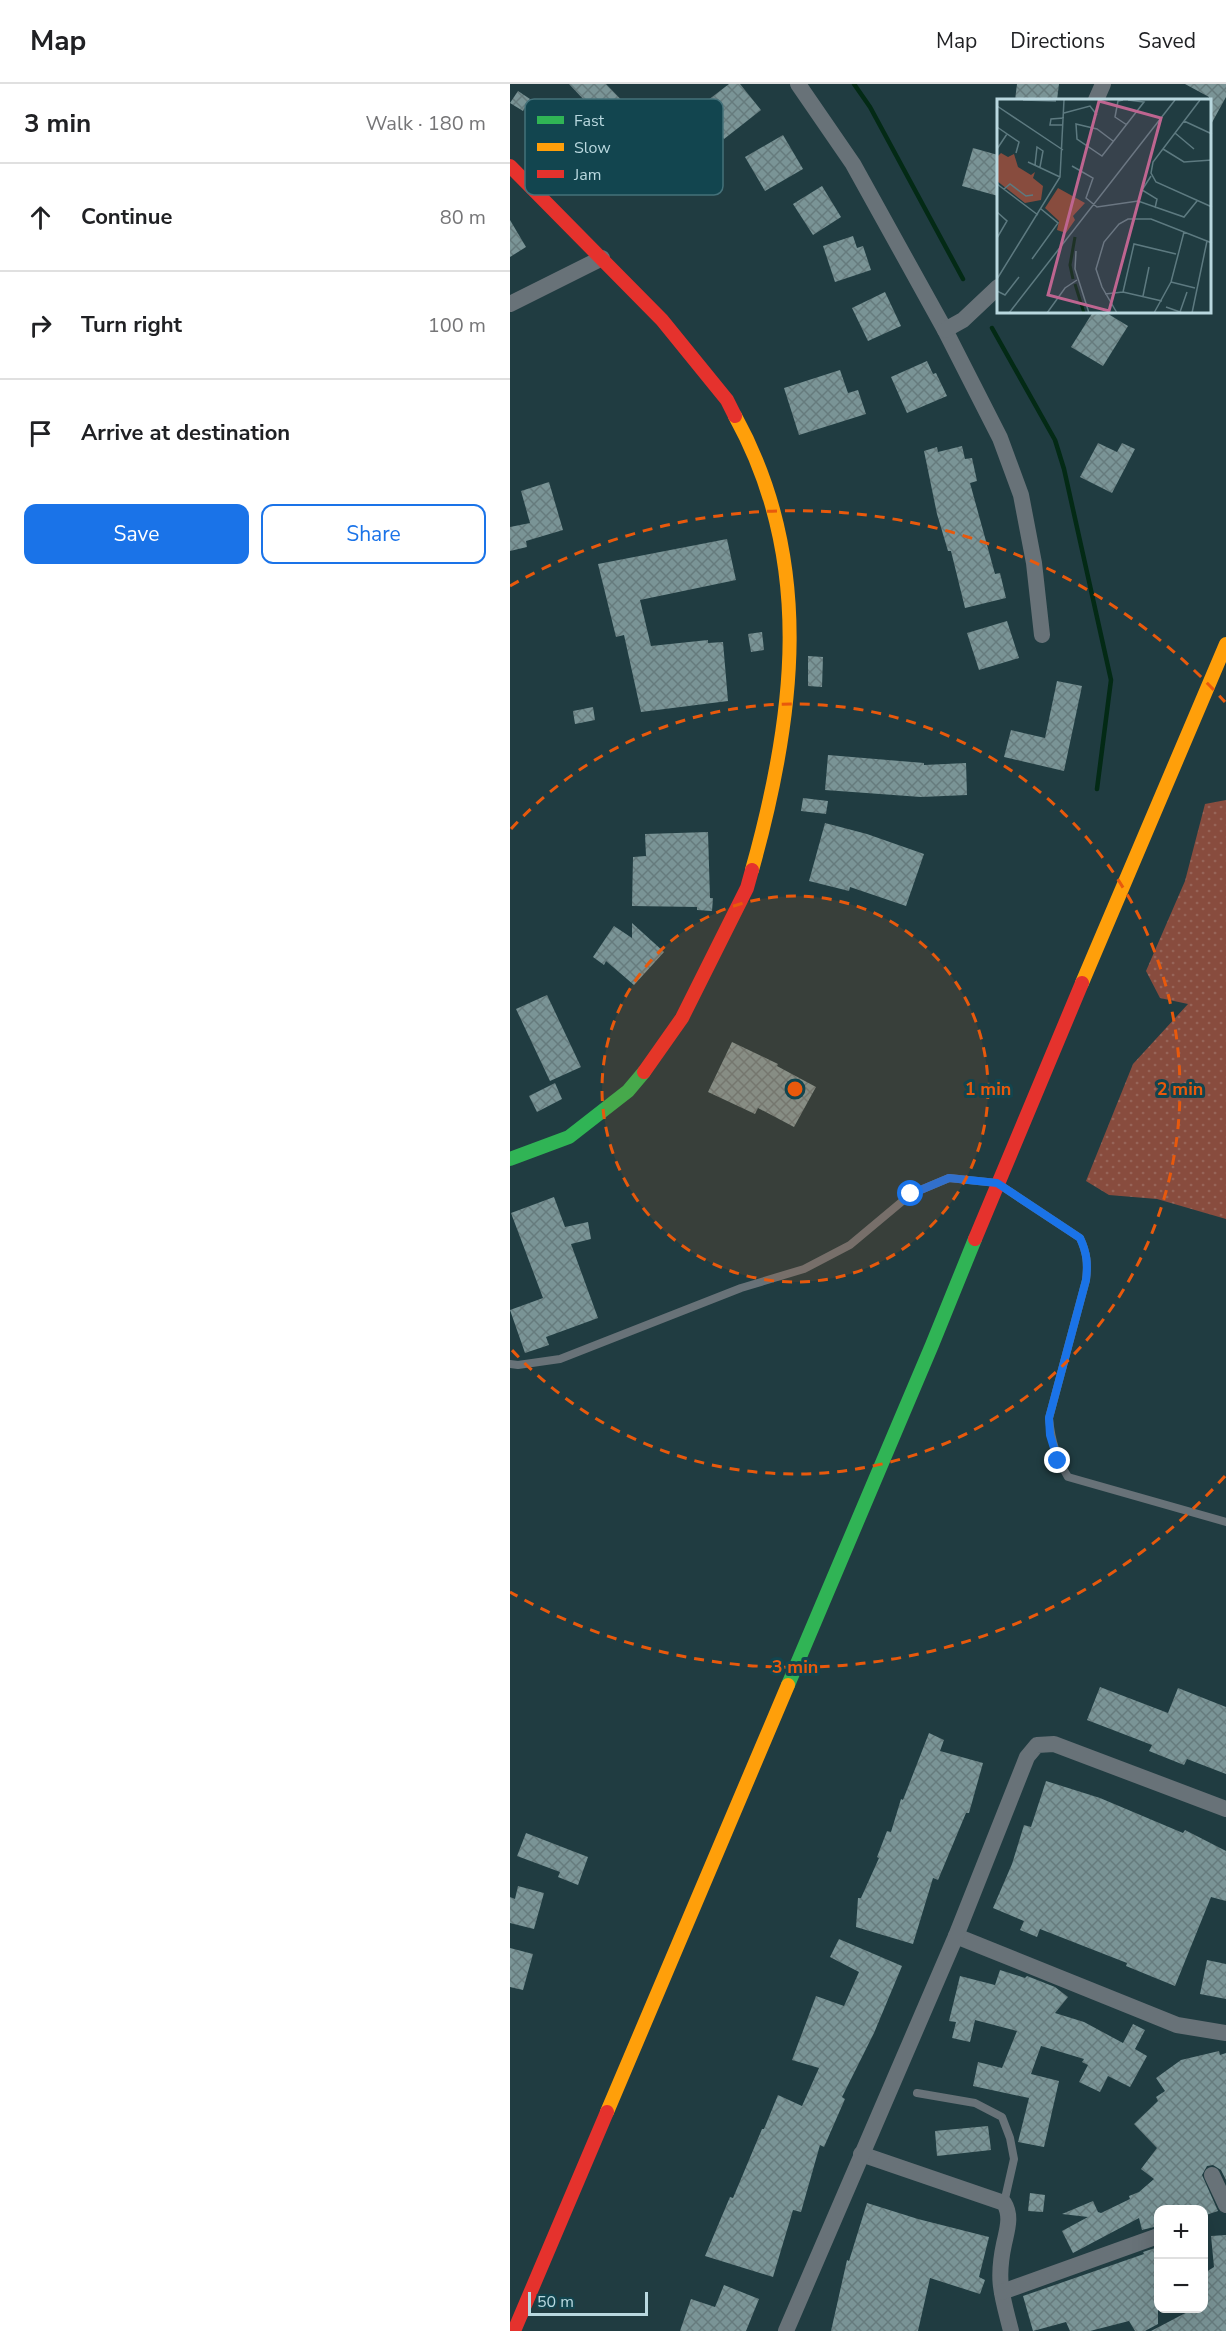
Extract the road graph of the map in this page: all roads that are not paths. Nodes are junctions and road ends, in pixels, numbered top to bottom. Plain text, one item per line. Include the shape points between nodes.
1 (798, 84) edge
2 (1103, 84) edge
3 (1096, 99) edge
4 (510, 166) edge
5 (525, 181) edge
6 (539, 195) edge
7 (602, 258) junction
8 (997, 288) edge
9 (510, 304) edge
10 (945, 330) junction
11 (1042, 635) dead end
12 (1226, 644) edge
13 (510, 1159) edge
14 (997, 1183) junction
15 (510, 1364) edge
16 (1226, 1522) edge
17 (1226, 1809) edge
18 (956, 1936) junction
19 (1226, 2033) edge
20 (917, 2093) dead end
21 (861, 2154) junction
22 (1212, 2175) dead end
23 (1005, 2203) junction
24 (1226, 2205) edge
25 (1154, 2237) edge
26 (1002, 2292) junction
27 (514, 2331) edge
28 (786, 2331) edge
29 (1011, 2331) edge

1 - 10 street via 853,164
2 - 3 street
4 - 5 main road
6 - 7 main road
7 - 9 street
7 - 13 main road via 662,320 727,400 752,446 771,503 786,568 791,625 787,706 765,824 747,888 682,1018 628,1091 601,1114 569,1137
8 - 10 street via 963,320
10 - 11 street via 1000,438 1021,495
12 - 14 main road
14 - 15 lane via 949,1178 911,1194 850,1245 804,1269 741,1288 560,1359
14 - 16 lane via 1080,1238 1086,1250 1086,1280 1049,1418 1058,1461 1068,1477
14 - 27 main road via 924,1365
17 - 18 street via 1054,1744 1037,1745 1027,1757
18 - 19 street via 1177,2025
18 - 21 street
20 - 23 lane via 975,2103 1002,2117 1014,2159
21 - 23 street
21 - 28 street
22 - 24 street
23 - 26 street via 1009,2220 999,2275
25 - 26 street
26 - 29 street

